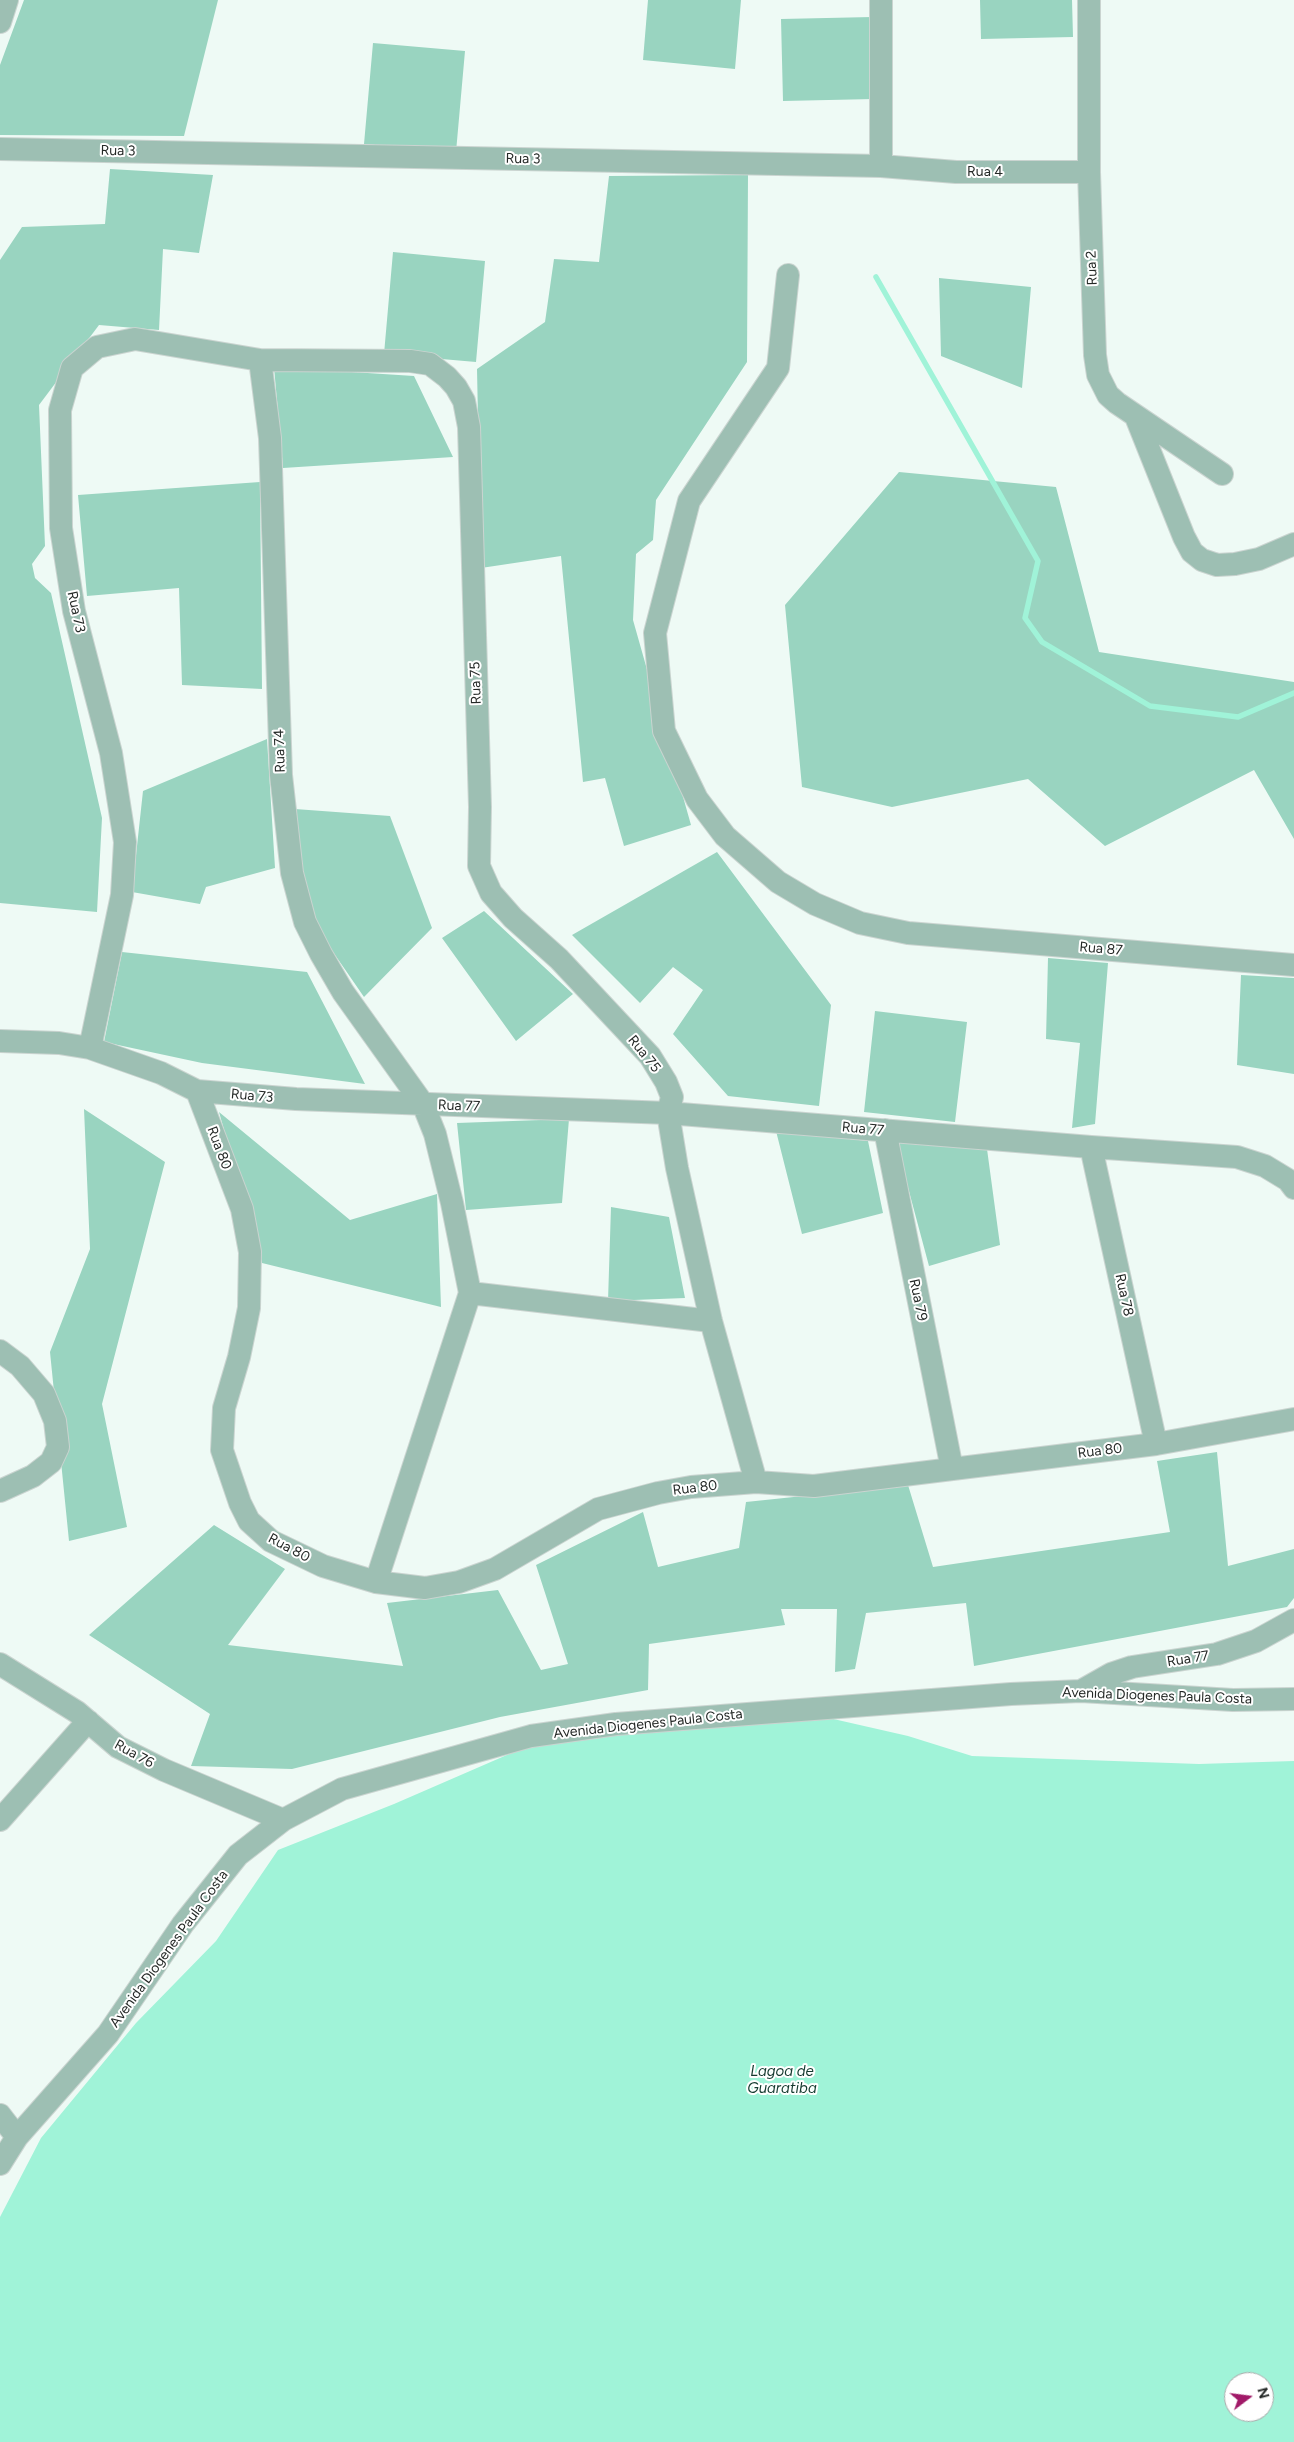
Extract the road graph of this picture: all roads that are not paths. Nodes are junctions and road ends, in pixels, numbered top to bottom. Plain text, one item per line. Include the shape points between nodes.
1 (7, 0) edge
2 (881, 0) edge
3 (1089, 0) edge
4 (0, 22) edge
5 (0, 149) edge
6 (881, 166) junction
7 (1089, 172) junction
8 (788, 275) dead end
9 (260, 360) junction
10 (1136, 417) junction
11 (1222, 474) dead end
12 (1294, 544) edge
13 (1294, 965) edge
14 (0, 1041) edge
15 (90, 1048) junction
16 (197, 1091) junction
17 (423, 1104) junction
18 (668, 1113) junction
19 (885, 1130) junction
20 (1091, 1147) junction
21 (1294, 1188) edge
22 (470, 1293) junction
23 (711, 1321) junction
24 (0, 1351) edge
25 (1294, 1419) edge
26 (1156, 1444) junction
27 (952, 1469) junction
28 (756, 1482) junction
29 (0, 1491) edge
30 (376, 1582) junction
31 (1294, 1620) edge
32 (0, 1664) edge
33 (1081, 1691) junction
34 (1294, 1699) edge
35 (88, 1721) junction
36 (0, 1820) edge
37 (283, 1820) junction
38 (0, 2115) edge
39 (17, 2137) junction
40 (0, 2164) edge

1 - 4 street
2 - 6 street
3 - 7 street, Rua 2
5 - 6 street, Rua 3
6 - 7 street, Rua 4 via 956,172
7 - 10 street, Rua 2 via 1098,375 1108,394
8 - 13 street, Rua 87 via 778,368 689,501 655,633 664,731 697,799 725,836 778,882 815,904 860,923 908,933
9 - 15 street, Rua 73 via 135,339 97,347 72,368 60,410 61,528 74,611 111,753 125,842 122,895
9 - 17 street, Rua 74 via 270,438 281,775 292,873 305,922 321,954 343,992
9 - 18 street, Rua 75 via 410,361 430,364 447,377 464,401 469,436 479,866 491,893 502,906 559,959 650,1056 672,1097
10 - 11 street, Rua 2
10 - 12 street via 1192,552 1217,565 1235,564 1259,559
14 - 15 street, Rua 73 via 59,1043
15 - 16 street, Rua 73 via 161,1072
16 - 17 street, Rua 73
16 - 30 street, Rua 80 via 242,1209 250,1252 250,1308 223,1422 222,1450 240,1503 249,1521 271,1541 323,1566
17 - 18 street, Rua 77
17 - 22 street, Rua 74 via 435,1134 450,1194
18 - 19 street, Rua 77
18 - 23 street
19 - 20 street, Rua 77
19 - 27 street, Rua 79
20 - 21 street, Rua 77 via 1237,1157 1265,1166 1288,1180
20 - 26 street, Rua 78
22 - 23 street
22 - 30 street
23 - 28 street
24 - 29 street via 20,1366 44,1394 55,1421 58,1447 51,1462 39,1472
25 - 26 street, Rua 80
26 - 27 street, Rua 80
27 - 28 street, Rua 80 via 814,1486
28 - 30 street, Rua 80 via 691,1487 598,1508 495,1569 459,1582 425,1588
31 - 33 street, Rua 77 via 1256,1641 1233,1649 1132,1667 1111,1674
32 - 35 street, Rua 76
33 - 34 street, Avenida Diogenes Paula Costa via 1233,1700
33 - 37 street, Avenida Diogenes Paula Costa via 573,1729 531,1736 342,1789
35 - 36 street
35 - 37 street, Rua 76 via 118,1747
37 - 39 street, Avenida Diogenes Paula Costa via 238,1855 183,1924 108,2034
38 - 39 street
39 - 40 street, Avenida Diogenes Paula Costa

